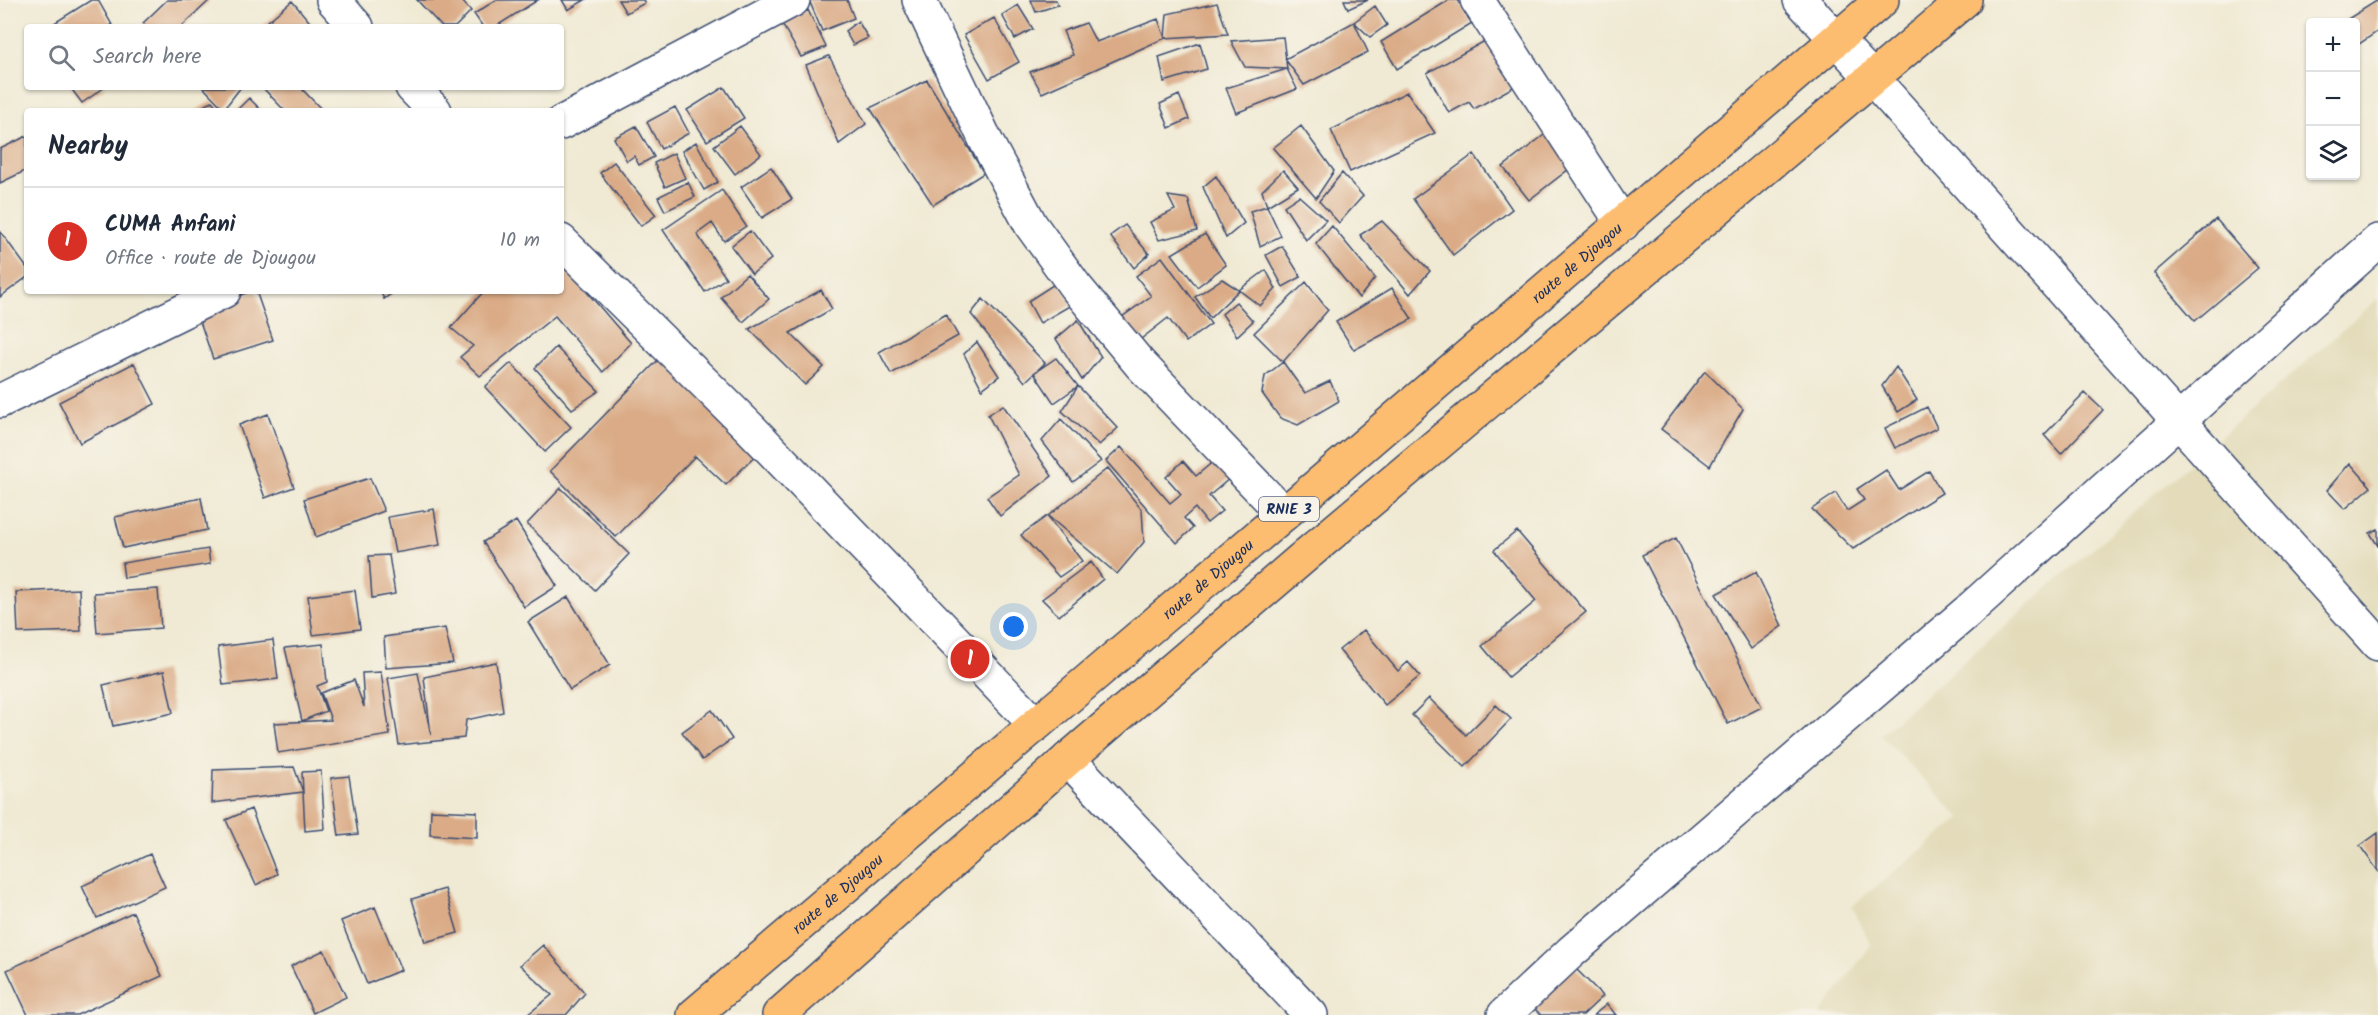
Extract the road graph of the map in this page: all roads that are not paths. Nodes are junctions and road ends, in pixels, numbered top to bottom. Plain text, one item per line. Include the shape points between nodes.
1 (333, 0) edge
2 (793, 0) edge
3 (919, 0) edge
4 (1477, 0) edge
5 (1800, 0) edge
6 (1882, 0) edge
7 (1965, 0) edge
8 (354, 24) edge
9 (1836, 39) junction
10 (1873, 79) junction
11 (415, 90) edge
12 (432, 108) edge
13 (564, 121) edge
14 (1623, 224) junction
15 (2378, 242) edge
16 (564, 244) edge
17 (219, 294) edge
18 (0, 401) edge
19 (2179, 422) junction
20 (1284, 514) junction
21 (2378, 645) edge
22 (1035, 724) junction
23 (1068, 759) junction
24 (694, 1015) edge
25 (779, 1015) edge
26 (1311, 1015) edge
27 (1504, 1015) edge

1 - 8 street
2 - 13 street
3 - 20 street via 1031,225 1140,364
4 - 14 street
5 - 9 street
6 - 9 highway, route de Djougou / RNIE 3
7 - 10 highway, RNIE 3
9 - 10 street
9 - 14 highway, route de Djougou / RNIE 3
10 - 19 street
10 - 23 highway, RNIE 3
11 - 12 street
14 - 20 highway, route de Djougou / RNIE 3
15 - 19 street
16 - 22 street via 750,428
17 - 18 street
19 - 21 street
19 - 27 street via 1967,612 1571,952
20 - 22 highway, route de Djougou / RNIE 3
22 - 24 highway, route de Djougou / RNIE 3
23 - 25 highway, RNIE 3
23 - 26 street

